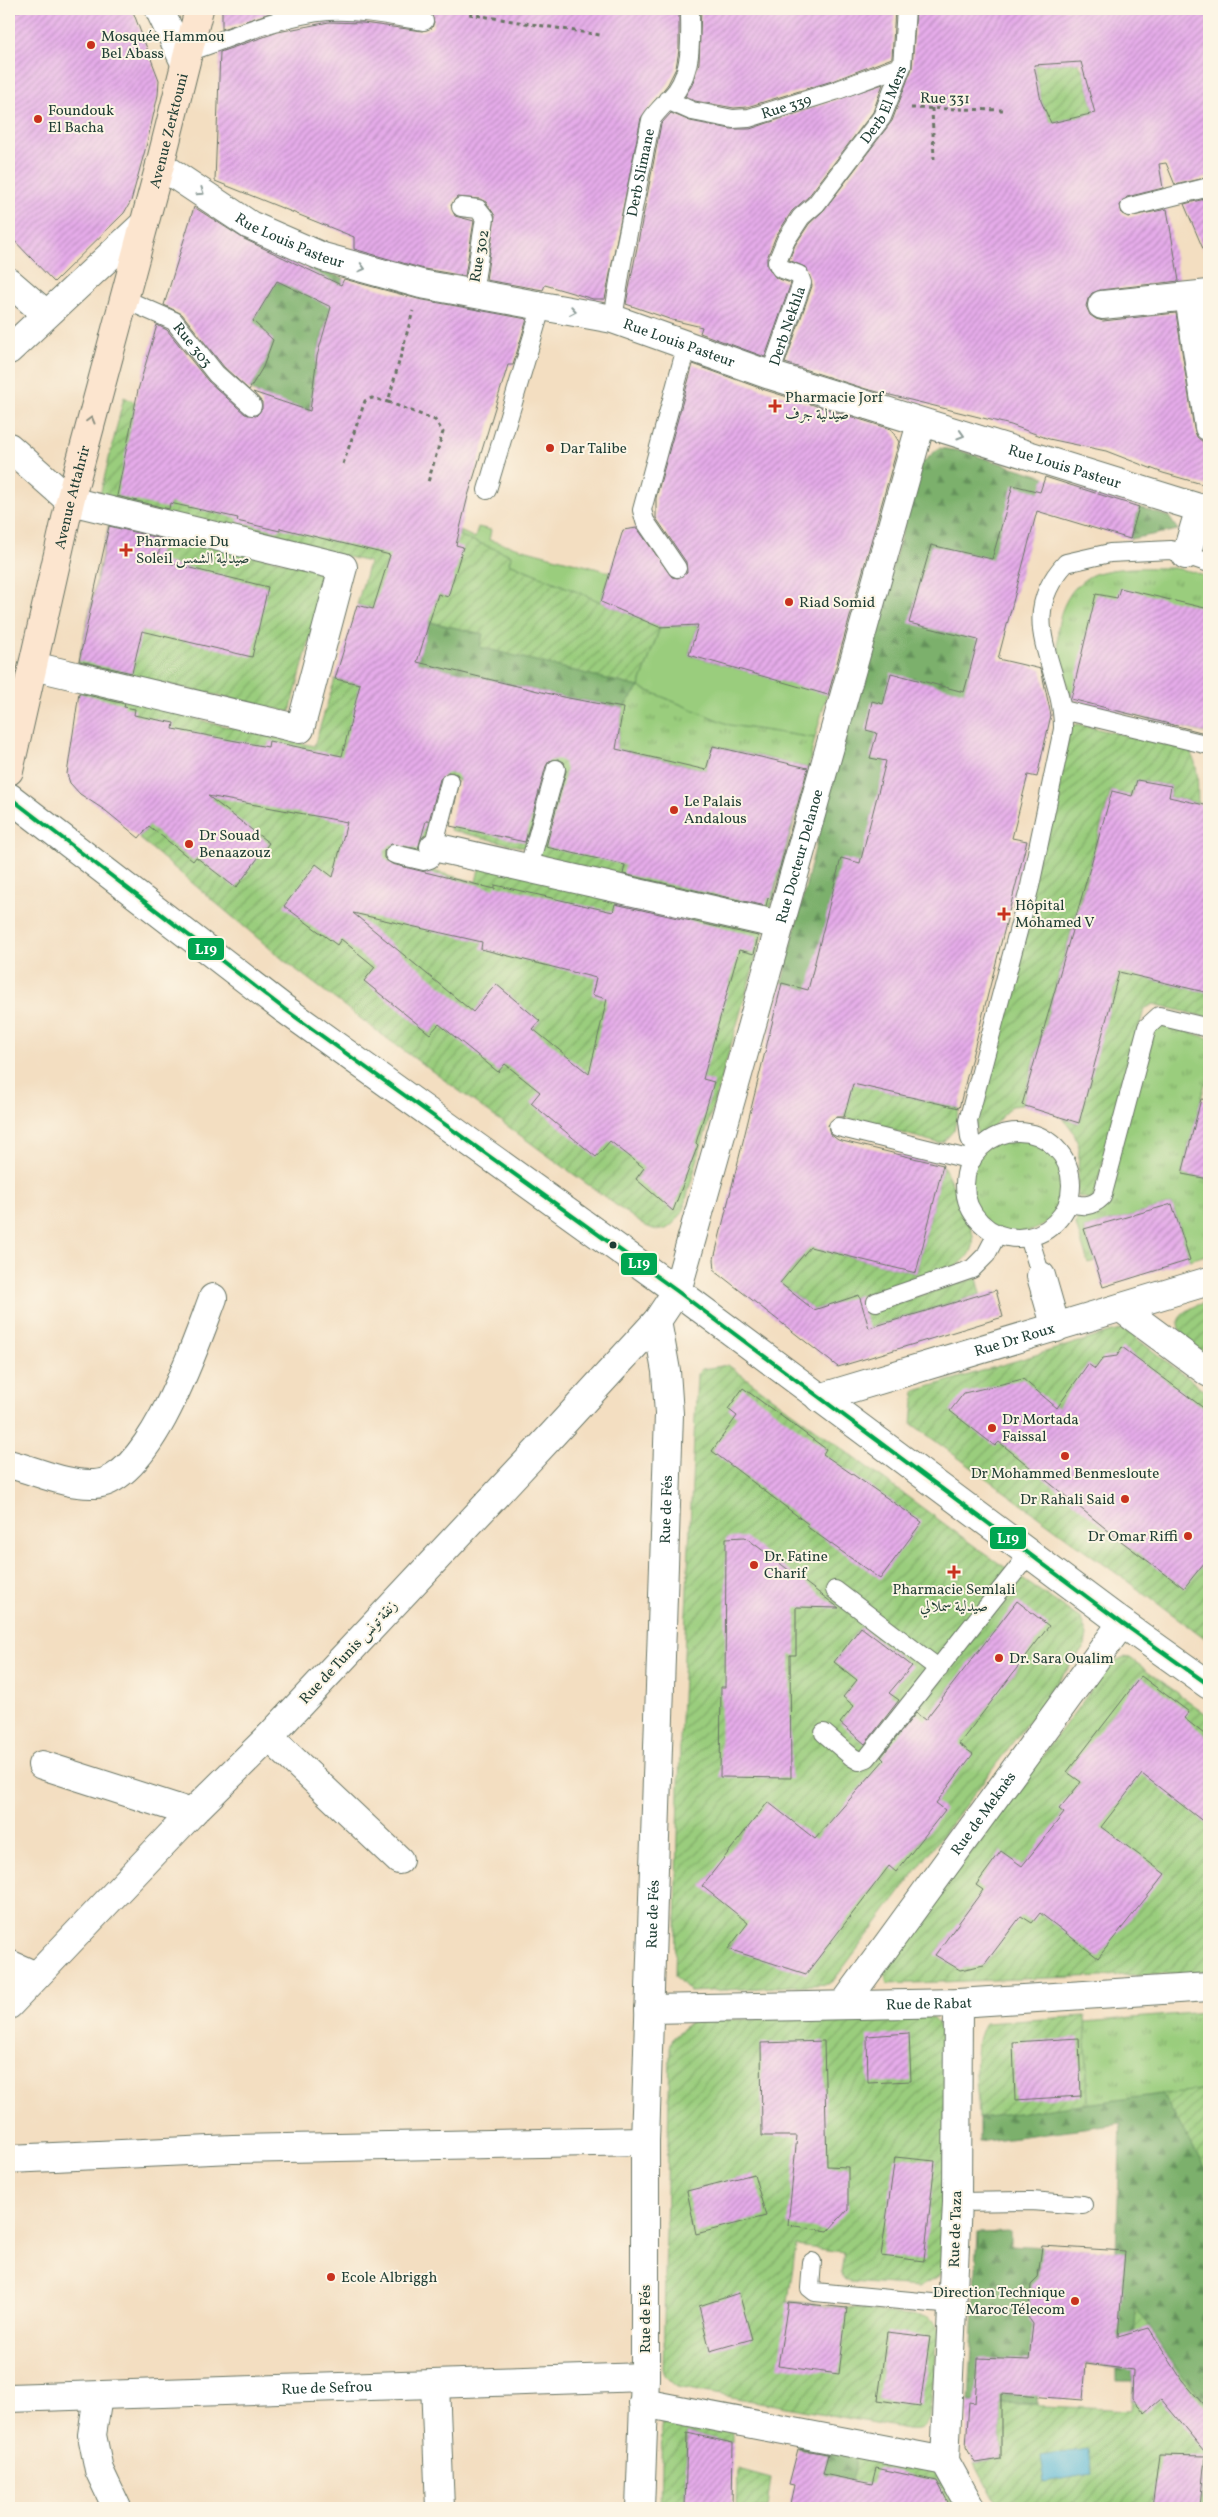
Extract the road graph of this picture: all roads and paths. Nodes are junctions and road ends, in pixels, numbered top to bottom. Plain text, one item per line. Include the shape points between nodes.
1 (159, 9) edge
2 (199, 9) edge
3 (463, 9) edge
4 (690, 9) edge
5 (906, 9) edge
6 (424, 20) dead end
7 (600, 35) dead end
8 (187, 57) junction
9 (902, 66) junction
10 (667, 100) junction
11 (886, 108) junction
12 (932, 108) junction
13 (1004, 110) dead end
14 (934, 159) dead end
15 (160, 165) junction
16 (828, 186) joint
17 (1209, 187) edge
18 (461, 207) dead end
19 (1130, 207) dead end
20 (144, 224) junction
21 (9, 282) edge
22 (421, 284) junction
23 (473, 293) junction
24 (1199, 296) edge
25 (124, 299) junction
26 (542, 305) junction
27 (1102, 305) dead end
28 (46, 314) junction
29 (613, 318) junction
30 (687, 344) junction
31 (9, 350) edge
32 (770, 375) junction
33 (388, 402) junction
34 (252, 406) dead end
35 (921, 423) junction
36 (1209, 427) edge
37 (9, 447) edge
38 (343, 464) dead end
39 (428, 482) dead end
40 (487, 490) dead end
41 (70, 501) junction
42 (1205, 509) edge
43 (1198, 559) edge
44 (678, 568) dead end
45 (33, 666) junction
46 (1063, 710) junction
47 (1209, 745) edge
48 (556, 769) dead end
49 (9, 771) edge
50 (450, 782) dead end
51 (9, 797) edge
52 (434, 846) junction
53 (394, 854) dead end
54 (529, 866) junction
55 (780, 925) junction
56 (1209, 1028) edge
57 (838, 1127) dead end
58 (974, 1156) junction
59 (1068, 1203) junction
60 (997, 1234) junction
61 (1029, 1237) junction
62 (1041, 1276) joint
63 (1209, 1281) edge
64 (677, 1291) junction
65 (213, 1298) dead end
66 (876, 1302) dead end
67 (1121, 1308) junction
68 (657, 1321) junction
69 (1056, 1328) junction
70 (1209, 1373) edge
71 (819, 1398) junction
72 (9, 1464) edge
73 (1029, 1554) junction
74 (835, 1590) dead end
75 (1122, 1622) junction
76 (939, 1669) junction
77 (1209, 1685) edge
78 (824, 1733) dead end
79 (269, 1737) junction
80 (42, 1765) dead end
81 (192, 1812) junction
82 (399, 1860) dead end
83 (9, 1964) edge
84 (36, 1976) junction
85 (1209, 1987) edge
86 (958, 2003) junction
87 (844, 2004) junction
88 (9, 2005) edge
89 (649, 2009) junction
90 (645, 2141) junction
91 (9, 2159) edge
92 (957, 2202) junction
93 (1083, 2205) dead end
94 (812, 2262) dead end
95 (953, 2305) junction
96 (435, 2384) junction
97 (644, 2390) junction
98 (98, 2396) junction
99 (9, 2398) edge
100 (945, 2461) junction
101 (117, 2508) edge
102 (440, 2508) edge
103 (640, 2508) edge
104 (971, 2508) edge

1 - 8 street
2 - 8 street, Avenue Zerktouni
3 - 7 path via 469,14
4 - 10 lane, Derb Slimane via 687,71
5 - 9 lane, Derb El Mers
6 - 8 lane via 374,12 328,11 293,17
8 - 15 street, Avenue Zerktouni
9 - 10 lane, Rue 339 via 748,118 733,119 692,111
9 - 11 lane, Derb El Mers
10 - 29 lane, Derb Slimane via 651,120
11 - 12 path, Rue 331
11 - 16 lane, Derb El Mers
12 - 13 path, Rue 331
12 - 14 path
15 - 20 street, Avenue Zerktouni
15 -> 22 street, Rue Louis Pasteur via 250,225 323,257
16 - 32 lane, Derb Nekhla via 816,204 801,217 777,262 780,268 798,275 802,283
17 - 19 lane
18 - 23 lane, Rue 302 via 478,209 485,218
20 - 25 street, Avenue Attahrir
20 - 28 street
21 - 28 street
22 - 23 street, Rue Louis Pasteur
22 - 33 path
23 - 26 street, Rue Louis Pasteur
24 - 27 street
24 - 36 street
25 - 34 lane, Rue 303 via 174,321 216,374
41 -> 25 street, Avenue Attahrir
26 -> 29 street, Rue Louis Pasteur
26 - 40 lane
28 - 31 street
29 - 30 street, Rue Louis Pasteur
30 - 32 street, Rue Louis Pasteur
30 - 44 lane via 642,510 645,521
32 - 35 street, Rue Louis Pasteur
33 - 38 path via 372,398 365,402
33 - 39 path via 441,425 443,432
35 -> 42 street, Rue Louis Pasteur
35 - 55 street, Rue Docteur Delanoe
37 - 41 street
41 - 45 street, Avenue Attahrir
41 - 45 street via 343,567 300,729
42 - 43 street
43 - 46 lane via 1170,550 1110,553 1066,563 1057,572 1042,610 1041,639
45 - 49 street, Avenue Attahrir
46 - 47 lane
46 - 58 lane via 1063,729 1030,886 968,1121
48 - 54 lane
50 - 52 lane
51 - 64 street via 283,1008
52 - 53 lane via 430,860
52 - 54 street
54 - 55 street
55 - 64 street, Rue Docteur Delanoe
56 - 59 lane via 1160,1016 1146,1026 1102,1198 1087,1206
57 - 58 lane
58 - 59 lane via 989,1140 1006,1133 1024,1132 1040,1137 1056,1147 1066,1161 1071,1178
58 - 60 lane via 964,1185 967,1202 975,1217
59 - 61 lane via 1052,1226
60 - 61 lane via 1021,1239
60 - 66 lane via 986,1255 972,1269
61 - 62 lane
62 - 69 street
63 - 67 street, Rue Dr Roux
64 - 68 street, Rue de Tunis زنقة تونس
64 - 71 street
65 - 72 street via 170,1403 148,1444 125,1471 95,1484 70,1482
67 - 69 street, Rue Dr Roux
67 - 70 street
68 - 79 street, Rue de Tunis زنقة تونس
68 - 89 street, Rue de Fés via 666,1371 669,1414
69 - 71 street, Rue Dr Roux
71 - 73 street
73 - 75 street
73 - 76 lane
74 - 76 lane
75 - 77 street
75 - 87 street, Rue de Meknès
76 - 78 lane via 867,1758 859,1761 852,1757
79 - 81 street, Rue de Tunis زنقة تونس
79 - 82 street
80 - 81 street
81 - 84 street, Rue de Tunis زنقة تونس
83 - 84 street
84 - 88 street, Rue de Tunis زنقة تونس
85 - 86 street, Rue de Rabat
86 - 87 street, Rue de Rabat
86 - 92 street, Rue de Taza
87 - 89 street, Rue de Rabat
89 - 90 street, Rue de Fés
90 - 91 street via 233,2149
90 - 97 street, Rue de Fés
92 - 93 lane via 1031,2201
92 - 95 street, Rue de Taza
94 - 95 lane via 810,2288 815,2292
95 - 100 street, Rue de Taza
96 - 97 street, Rue de Sefrou
96 - 98 street, Rue de Sefrou
96 - 102 street
97 - 100 street, Rue de Sefrou
97 - 103 street, Rue de Fés
98 - 99 street, Rue de Sefrou
98 - 101 street via 92,2435 99,2470
100 - 104 street

